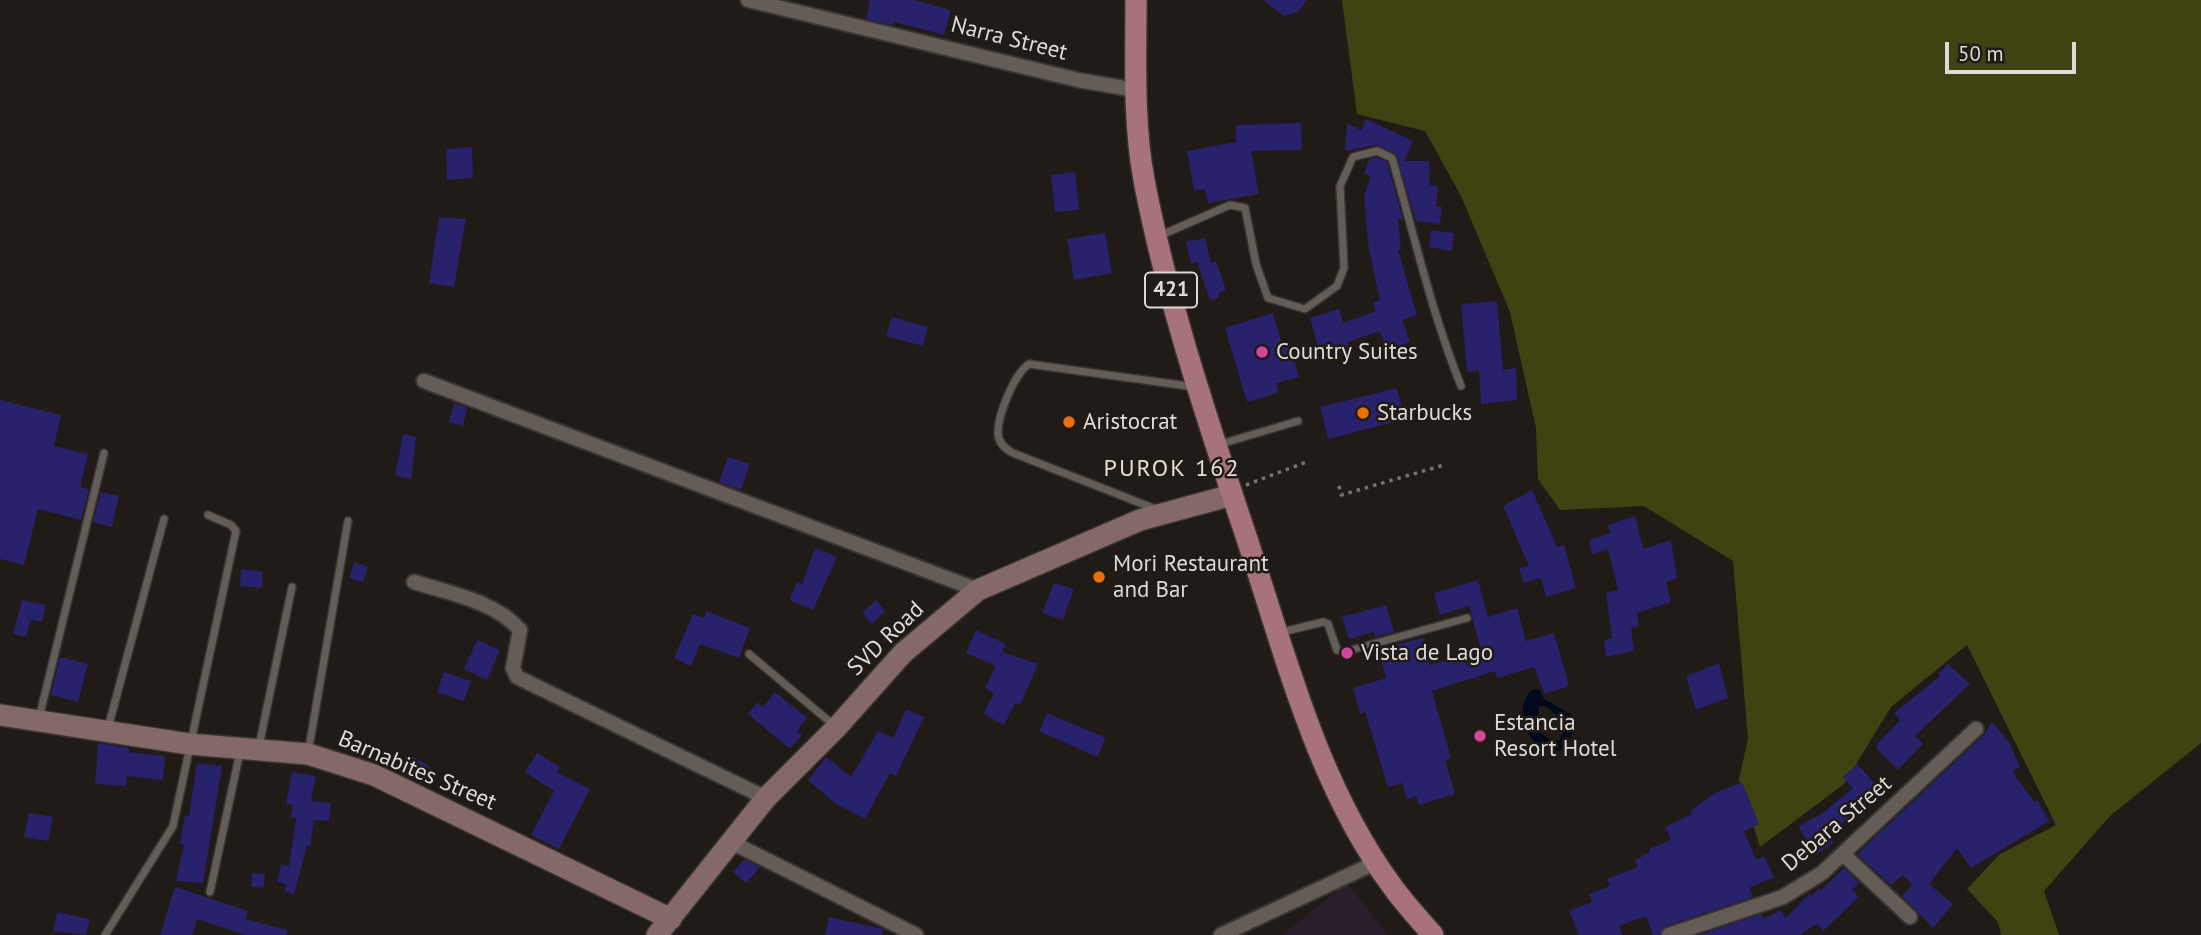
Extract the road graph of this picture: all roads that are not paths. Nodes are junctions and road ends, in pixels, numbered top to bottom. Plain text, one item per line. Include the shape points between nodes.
1 (748, 0) edge
2 (1136, 0) edge
3 (1136, 90) junction
4 (1158, 236) junction
5 (424, 381) dead end
6 (1461, 386) dead end
7 (1199, 387) junction
8 (1298, 421) dead end
9 (1216, 446) junction
10 (104, 453) dead end
11 (1232, 493) junction
12 (1165, 513) junction
13 (208, 515) dead end
14 (164, 519) dead end
15 (348, 521) dead end
16 (414, 582) dead end
17 (292, 587) dead end
18 (978, 590) junction
19 (1467, 618) dead end
20 (1278, 633) junction
21 (750, 654) dead end
22 (0, 715) edge
23 (38, 722) junction
24 (837, 727) junction
25 (1976, 730) dead end
26 (107, 732) junction
27 (189, 744) junction
28 (250, 750) junction
29 (308, 754) junction
30 (766, 798) junction
31 (731, 842) junction
32 (1843, 855) junction
33 (1377, 862) junction
34 (210, 892) dead end
35 (1910, 917) dead end
36 (664, 927) edge
37 (105, 935) edge
38 (916, 935) edge
39 (1221, 935) edge
40 (1433, 935) edge
41 (1668, 935) edge

1 - 3 street, Narra Street
2 - 3 main road, 421
3 - 4 main road, 421 via 1144,178
4 - 6 lane via 1230,205 1245,208 1268,298 1304,309 1337,286 1344,268 1340,186 1353,157 1377,151 1392,158 1416,254
4 - 7 main road, 421
5 - 18 street
7 - 9 main road, 421
7 - 12 lane via 1029,364 1015,377 998,432 1003,448 1013,453
8 - 9 lane
9 - 11 main road, 421
10 - 23 lane
11 - 12 main road, SVD Road
11 - 20 main road, 421
12 - 18 main road, SVD Road
13 - 27 lane via 236,531
14 - 26 lane
15 - 29 lane
16 - 30 street via 478,603 513,622 520,630 513,668 517,677
17 - 28 lane
18 - 24 main road, SVD Road via 903,653
19 - 20 lane via 1344,652 1338,650 1323,622
20 - 33 main road, 421 via 1318,749
21 - 24 lane
22 - 23 main road, Barnabites Street
23 - 26 main road, Barnabites Street
24 - 30 main road, SVD Road
25 - 32 street, Debara Street
26 - 27 main road, Barnabites Street
27 - 28 main road, Barnabites Street
27 - 37 lane via 173,826
28 - 29 main road, Barnabites Street
28 - 34 lane
29 - 36 main road, Barnabites Street via 374,775
30 - 31 main road, SVD Road
31 - 36 main road, SVD Road
31 - 38 street
32 - 35 street
32 - 41 street, Debara Street via 1783,897
33 - 39 street
33 - 40 main road, 421

